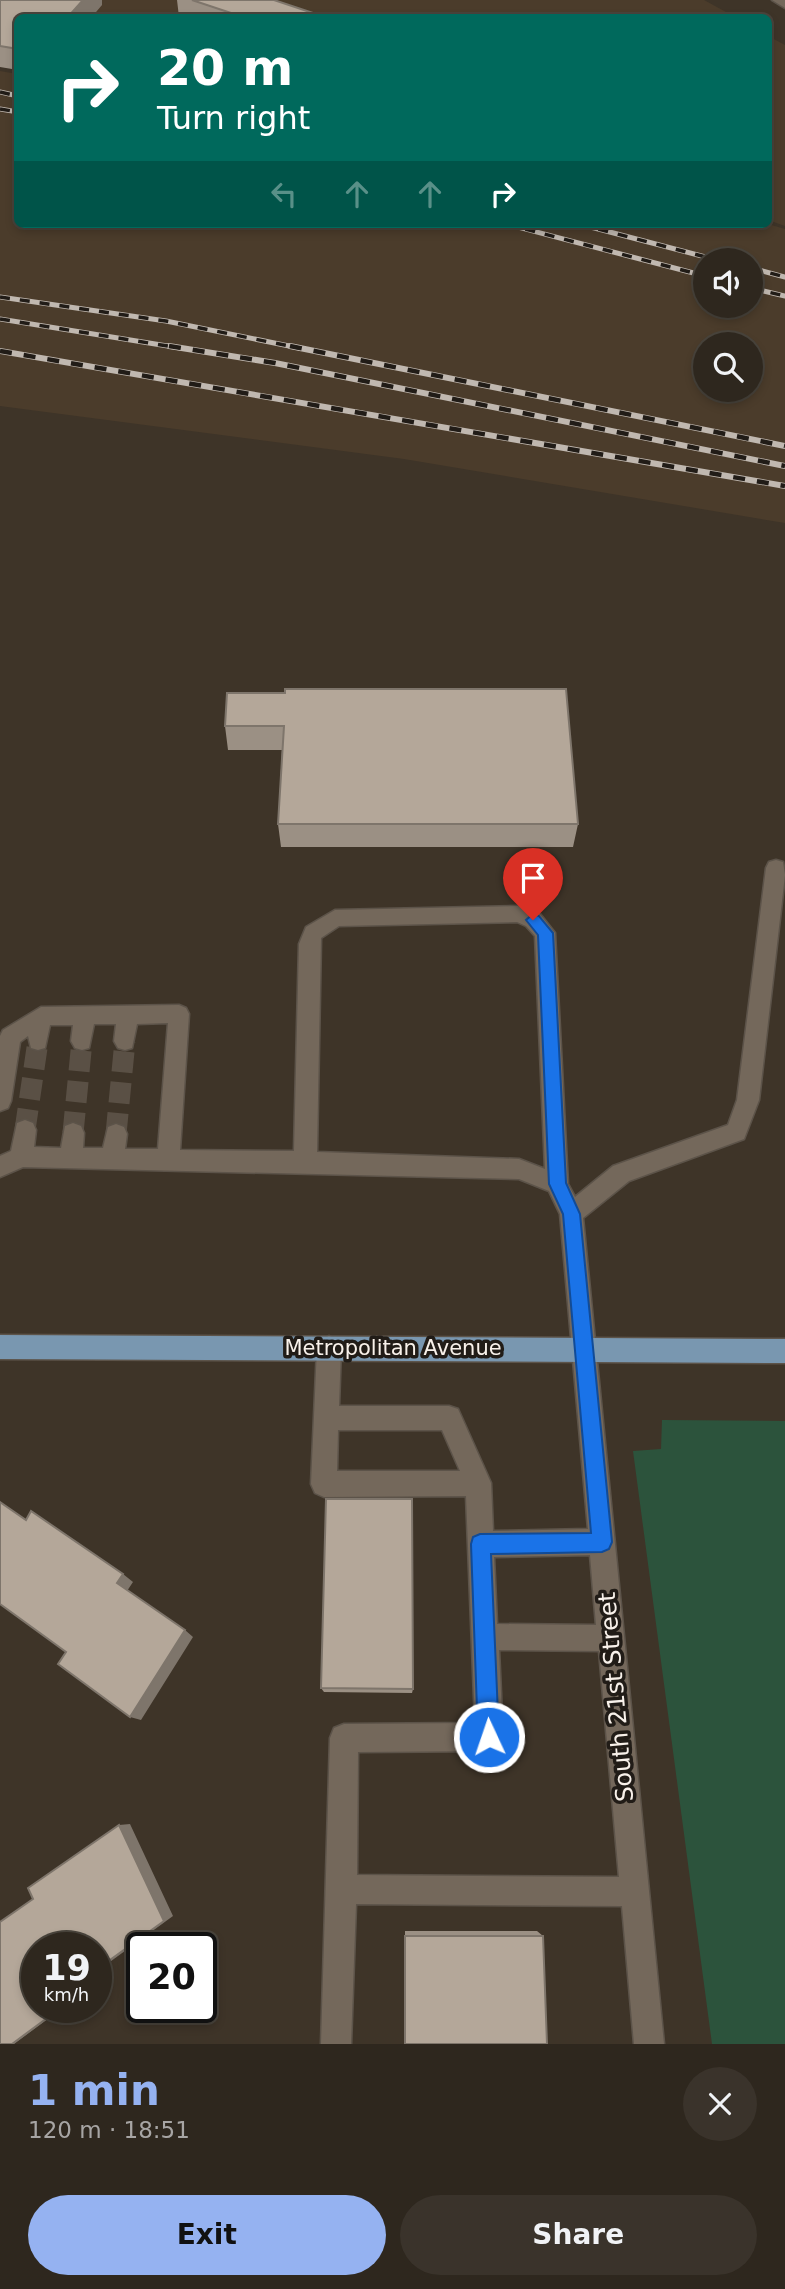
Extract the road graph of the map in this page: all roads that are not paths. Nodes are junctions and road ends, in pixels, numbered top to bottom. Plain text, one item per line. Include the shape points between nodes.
1 (778, 0) edge
2 (785, 4) edge
3 (776, 869) dead end
4 (128, 1014) junction
5 (85, 1015) junction
6 (41, 1016) junction
7 (38, 1041) tunnel mouth
8 (82, 1041) tunnel mouth
9 (125, 1041) tunnel mouth
10 (0, 1101) edge
11 (25, 1130) tunnel mouth
12 (73, 1133) tunnel mouth
13 (116, 1134) tunnel mouth
14 (21, 1157) junction
15 (71, 1158) junction
16 (113, 1158) junction
17 (168, 1160) junction
18 (312, 1162) junction
19 (0, 1167) edge
20 (557, 1184) junction
21 (571, 1214) junction
22 (0, 1348) edge
23 (329, 1348) junction
24 (584, 1349) junction
25 (785, 1351) edge
26 (326, 1418) junction
27 (478, 1483) junction
28 (602, 1542) junction
29 (480, 1544) junction
30 (484, 1637) junction
31 (610, 1638) junction
32 (342, 1889) junction
33 (635, 1892) junction
34 (336, 2044) edge
35 (649, 2044) edge

1 - 2 street
3 - 21 street via 748,1100 736,1132 621,1173
4 - 5 street
4 - 9 street
4 - 17 street via 178,1014
5 - 6 street
5 - 8 street
6 - 7 street
6 - 10 street via 10,1037
11 - 14 street
12 - 15 street
13 - 16 street
14 - 15 street
14 - 19 street
15 - 16 street
16 - 17 street
17 - 18 street
18 - 20 street via 519,1169
18 - 20 street via 305,1154 305,1142 309,944 313,933 335,918 518,914 533,920 545,933
20 - 21 street, South 21st Street
21 - 24 street, South 21st Street
22 - 23 main road, Metropolitan Avenue
23 - 24 main road, Metropolitan Avenue
23 - 26 street
24 - 25 main road, Metropolitan Avenue
24 - 28 street, South 21st Street
26 - 27 street via 449,1418
26 - 27 street via 324,1484
27 - 29 street
28 - 29 street
28 - 31 street, South 21st Street
29 - 30 street
30 - 31 street
30 - 32 street via 489,1737 344,1738
31 - 33 street, South 21st Street
32 - 33 street
32 - 34 street
33 - 35 street, South 21st Street

